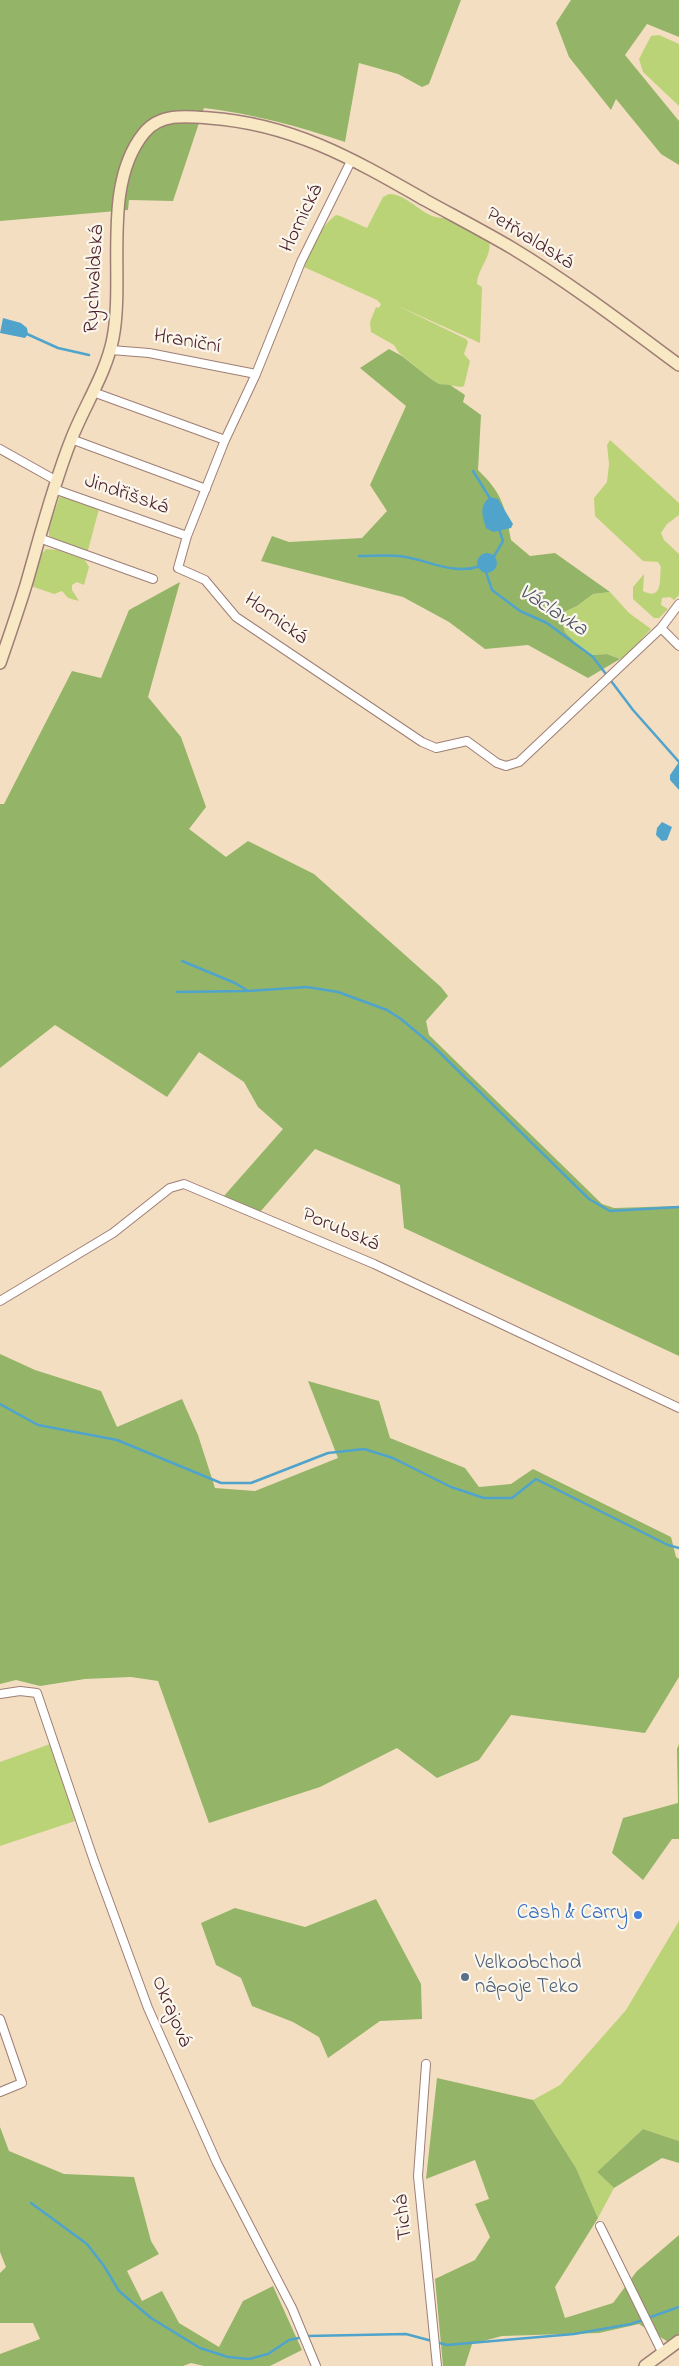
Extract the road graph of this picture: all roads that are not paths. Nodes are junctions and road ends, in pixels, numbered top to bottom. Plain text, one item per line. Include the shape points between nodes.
1 (352, 159) junction
2 (111, 350) junction
3 (679, 365) edge
4 (256, 374) junction
5 (93, 392) junction
6 (71, 439) junction
7 (225, 440) junction
8 (0, 449) edge
9 (55, 485) junction
10 (206, 489) junction
11 (187, 536) junction
12 (39, 538) junction
13 (153, 579) dead end
14 (679, 604) edge
15 (661, 628) junction
16 (679, 646) edge
17 (0, 663) edge
18 (0, 1301) edge
19 (679, 1408) edge
20 (0, 1694) edge
21 (0, 2019) edge
22 (426, 2064) dead end
23 (0, 2092) edge
24 (600, 2226) dead end
25 (679, 2341) edge
26 (663, 2354) junction
27 (316, 2366) edge
28 (437, 2366) edge
29 (645, 2366) edge

1 - 2 street, Rychvaldská via 304,138 232,120 186,116 165,118 154,124 144,132 132,151 119,197 115,322
1 - 3 street, Petřvaldská via 513,249
1 - 4 street, Hornická via 301,262
2 - 4 street, Hraniční via 150,353
2 - 5 street, Rychvaldská
4 - 7 street, Hornická
5 - 6 street, Rychvaldská
5 - 7 street
6 - 9 street, Rychvaldská
6 - 10 street
7 - 10 street, Hornická
8 - 9 street, Jindřišská
9 - 11 street, Jindřišská
9 - 12 street, Rychvaldská
10 - 11 street, Hornická
11 - 15 street, Hornická via 178,568 204,580 236,617 422,742 436,748 467,740 506,766 519,762
12 - 13 street
12 - 17 street, Rychvaldská
14 - 15 street, Hornická
15 - 16 street
18 - 19 street, Porubská via 114,1233 170,1188 184,1184 374,1264
20 - 27 street, Okrajová via 37,1693 148,2008 217,2163 292,2308
21 - 23 street via 22,2083
22 - 28 street, Tichá via 418,2176
24 - 26 street
25 - 26 street
26 - 29 street

